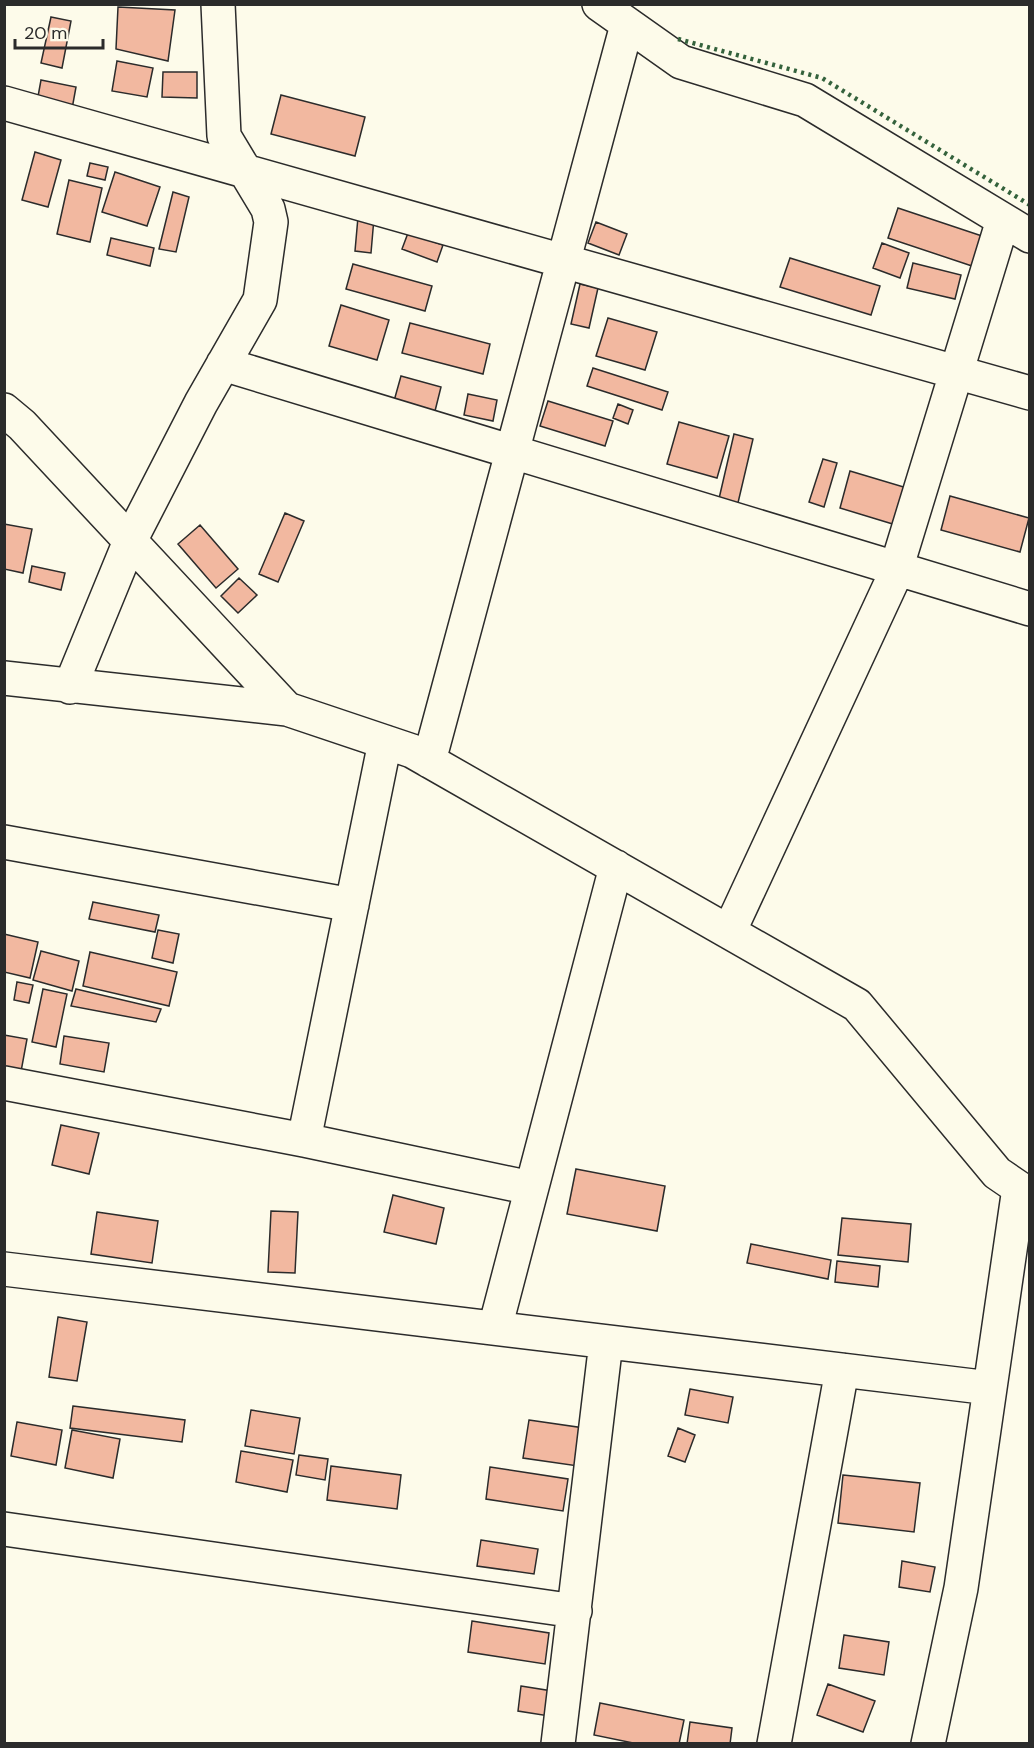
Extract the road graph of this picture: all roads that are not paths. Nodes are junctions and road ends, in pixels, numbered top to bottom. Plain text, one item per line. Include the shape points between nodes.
1 (218, 4) edge
2 (599, 4) edge
3 (627, 25) junction
4 (4, 103) edge
5 (246, 170) junction
6 (1016, 228) edge
7 (564, 261) junction
8 (223, 364) junction
9 (956, 372) junction
10 (1029, 393) edge
11 (4, 410) edge
12 (513, 452) junction
13 (130, 541) junction
14 (896, 568) junction
15 (1029, 609) edge
16 (4, 678) edge
17 (70, 687) junction
18 (287, 709) junction
19 (385, 742) junction
20 (429, 761) junction
21 (4, 842) edge
22 (616, 867) junction
23 (352, 905) junction
24 (729, 932) junction
25 (4, 1083) edge
26 (304, 1140) junction
27 (531, 1188) junction
28 (1024, 1194) edge
29 (4, 1269) edge
30 (495, 1328) junction
31 (606, 1342) junction
32 (842, 1370) junction
33 (990, 1388) junction
34 (4, 1529) edge
35 (575, 1611) junction
36 (558, 1743) edge
37 (774, 1743) edge
38 (928, 1743) edge

1 - 5 street via 224,136
2 - 3 street
3 - 6 street via 681,62 805,100
3 - 7 street
4 - 5 street
5 - 7 street
5 - 8 street via 271,222 260,300
6 - 9 street
7 - 9 street
7 - 12 street
8 - 12 street
8 - 13 street
9 - 10 street
9 - 14 street
11 - 13 street
12 - 14 street
12 - 20 street
13 - 17 street
13 - 18 street
14 - 15 street
14 - 24 street
16 - 17 street
17 - 18 street
18 - 19 street
19 - 20 street
19 - 23 street
20 - 22 street
21 - 23 street
22 - 24 street
22 - 27 street
23 - 26 street
24 - 28 street via 857,1005 997,1173
25 - 26 street
26 - 27 street
27 - 30 street
28 - 33 street
29 - 30 street
30 - 31 street
31 - 32 street
31 - 35 street
32 - 33 street
32 - 37 street
33 - 38 street via 961,1588
34 - 35 street
35 - 36 street

